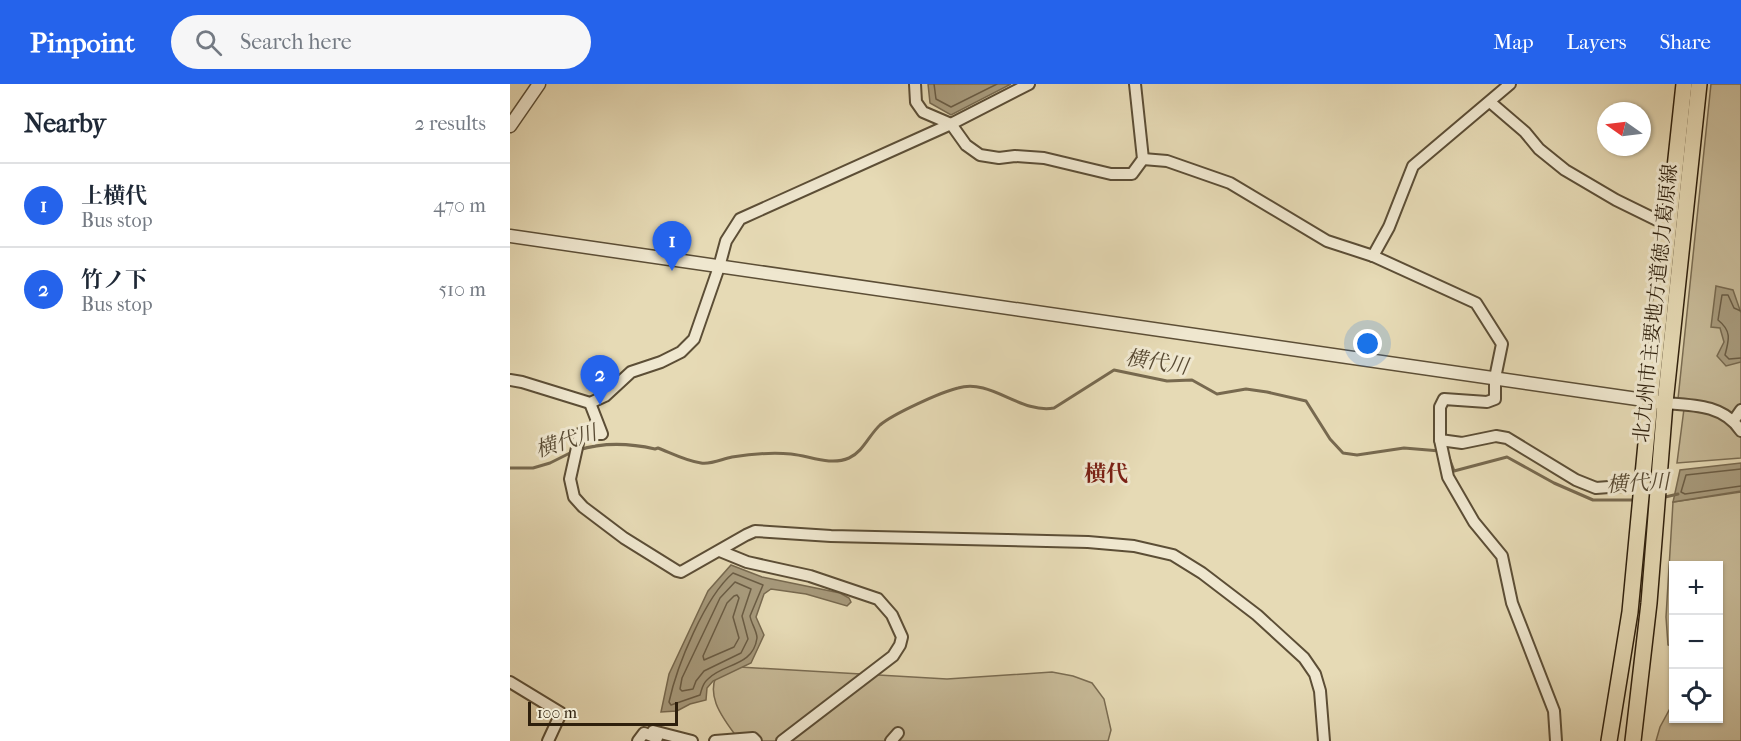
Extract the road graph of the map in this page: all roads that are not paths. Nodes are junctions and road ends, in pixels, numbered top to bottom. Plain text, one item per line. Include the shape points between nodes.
1 (539, 84) edge
2 (915, 84) edge
3 (1029, 84) edge
4 (1135, 84) edge
5 (1510, 84) edge
6 (1684, 84) edge
7 (1699, 84) edge
8 (1490, 102) junction
9 (951, 124) junction
10 (510, 126) edge
11 (1143, 159) junction
12 (1669, 226) junction
13 (510, 236) edge
14 (1373, 256) junction
15 (719, 267) junction
16 (1495, 378) junction
17 (510, 380) edge
18 (1658, 402) junction
19 (590, 403) junction
20 (1741, 410) edge
21 (1734, 420) junction
22 (1741, 431) edge
23 (1440, 440) junction
24 (1635, 485) dead end
25 (720, 551) junction
26 (511, 686) edge
27 (548, 741) edge
28 (638, 741) edge
29 (692, 741) edge
30 (717, 741) edge
31 (756, 741) edge
32 (782, 741) edge
33 (1324, 741) edge
34 (1556, 741) edge
35 (1609, 741) edge
36 (1633, 741) edge

1 - 10 street
2 - 9 street via 916,102 923,112
3 - 9 street
4 - 11 street
5 - 8 street
6 - 12 main road, 北九州市主要地方道徳力葛原線
7 - 18 main road, 北九州市主要地方道徳力葛原線
8 - 12 street via 1565,170
8 - 14 street via 1413,166
9 - 11 street via 966,145 988,157 1044,158 1111,174 1132,174
9 - 15 street via 740,219 726,241
11 - 14 street via 1167,161 1230,183 1327,241
12 - 18 main road, 北九州市主要地方道徳力葛原線
13 - 15 street
14 - 16 street via 1476,303 1502,344
15 - 16 street
15 - 19 street via 694,339 681,352 631,372 605,396
16 - 18 street
16 - 23 street via 1495,399 1444,399 1440,407
17 - 19 street
18 - 21 street via 1720,411
18 - 35 main road, 北九州市主要地方道徳力葛原線
18 - 36 main road, 北九州市主要地方道徳力葛原線 via 1648,603
19 - 25 street via 602,434 580,434 570,479 574,496 583,507 677,571
20 - 21 street
21 - 22 street
23 - 24 street via 1462,443 1496,436 1507,438 1596,488
23 - 34 street via 1448,477 1473,522 1502,556 1512,603 1554,711
25 - 32 street via 878,599 892,615 902,637 893,656
25 - 33 street via 746,534 767,531 1088,542 1134,546 1173,555 1257,615 1304,658 1320,691
26 - 27 street via 561,713
28 - 29 street via 644,733
30 - 31 street

